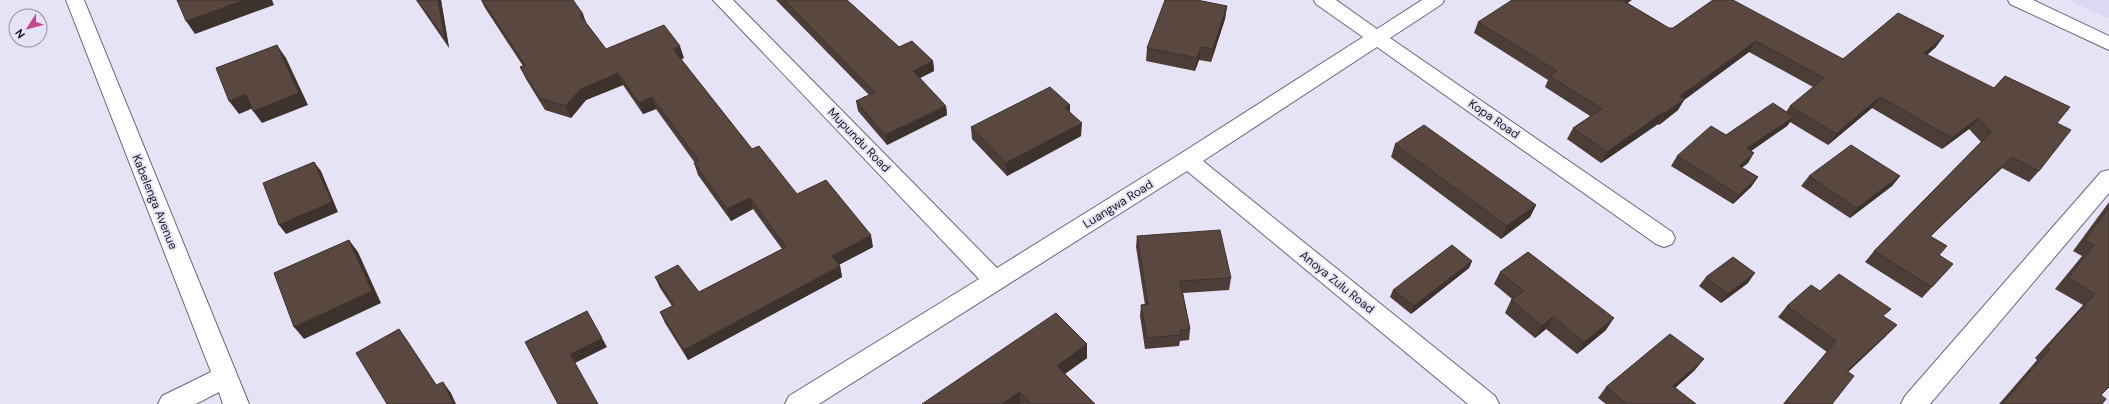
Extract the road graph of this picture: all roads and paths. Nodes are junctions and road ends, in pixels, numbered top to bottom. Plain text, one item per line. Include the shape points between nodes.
1 (74, 0) edge
2 (722, 0) edge
3 (1323, 0) edge
4 (1434, 0) edge
5 (2017, 0) edge
6 (1377, 36) junction
7 (2109, 44) edge
8 (1188, 160) junction
9 (2109, 178) edge
10 (1664, 238) dead end
11 (996, 281) junction
12 (226, 377) junction
13 (171, 404) edge
14 (236, 404) edge
15 (798, 404) edge
16 (1486, 404) edge
17 (1914, 404) edge

1 - 12 street, Kabelenga Avenue
2 - 11 street, Mupundu Road
3 - 6 street, Kopa Road
4 - 6 street, Luangwa Road
5 - 7 street
6 - 8 street, Luangwa Road
6 - 10 street, Kopa Road
8 - 11 street, Luangwa Road
8 - 16 street, Anoya Zulu Road
9 - 17 street
11 - 15 street, Luangwa Road
12 - 13 street
12 - 14 street, Kabelenga Avenue

